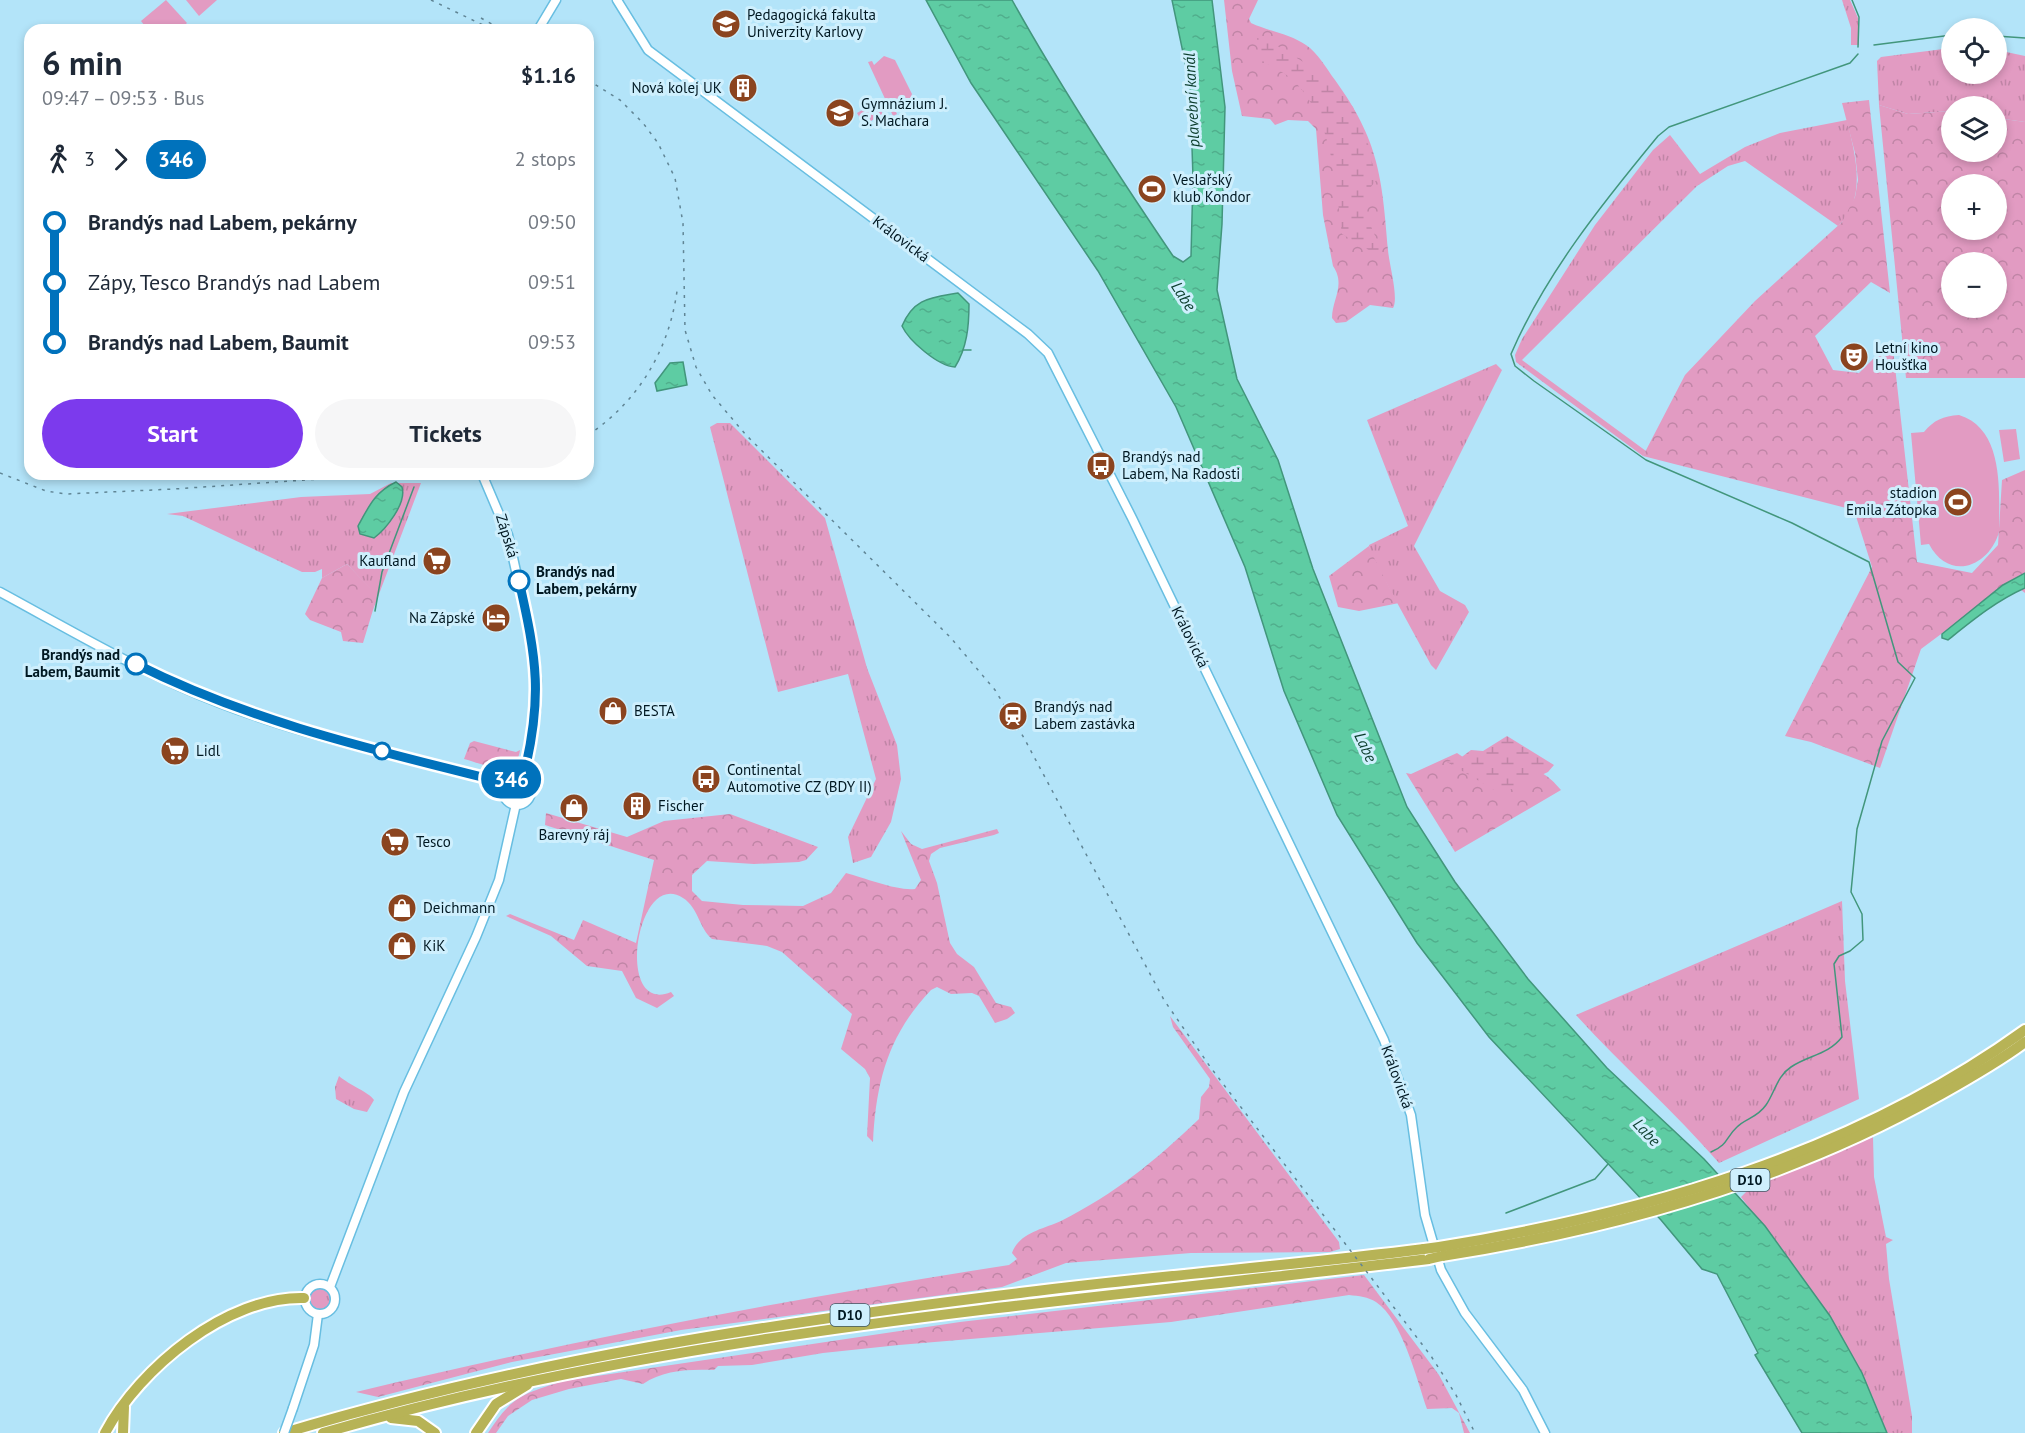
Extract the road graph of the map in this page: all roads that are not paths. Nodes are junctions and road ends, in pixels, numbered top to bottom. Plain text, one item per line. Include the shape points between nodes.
1 (556, 0) edge
2 (617, 0) edge
3 (542, 24) edge
4 (484, 480) edge
5 (0, 592) edge
6 (523, 778) junction
7 (506, 783) junction
8 (516, 804) junction
9 (2025, 1030) edge
10 (2025, 1042) edge
11 (1881, 1120) junction
12 (1426, 1254) junction
13 (330, 1287) junction
14 (304, 1298) junction
15 (318, 1314) junction
16 (553, 1376) junction
17 (128, 1397) junction
18 (367, 1420) junction
19 (105, 1433) edge
20 (123, 1433) edge
21 (284, 1433) edge
22 (323, 1433) edge
23 (435, 1433) edge
24 (476, 1433) edge
25 (1545, 1433) edge

1 - 3 main road
2 - 25 main road, Královická via 648,50 1028,334 1048,353 1137,528 1384,1040 1411,1115 1425,1215 1441,1270 1465,1312 1523,1390
4 - 6 main road, Zápská via 511,547 534,653 537,703
5 - 7 main road via 219,703 301,731
6 - 7 main road
6 - 8 main road via 530,785 531,794 526,802
7 - 8 main road via 505,797
8 - 13 main road via 499,880 404,1092
9 - 11 highway, D10
10 - 11 highway, D10 via 1973,1076
11 - 12 highway, D10, bridge via 1752,1180 1506,1246
12 - 16 highway, D10 via 852,1326
12 - 21 highway, D10 via 1011,1294 597,1355 432,1392
13 - 14 main road via 321,1283 312,1286
13 - 15 main road via 335,1295 334,1305 328,1312
14 - 15 main road via 308,1309
14 - 17 highway via 286,1298 219,1322 154,1369
15 - 21 main road, bridge via 314,1345
16 - 18 highway, D10
16 - 24 highway via 501,1400
17 - 19 highway
17 - 20 highway via 122,1414
18 - 22 highway, D10
18 - 23 highway via 414,1420

